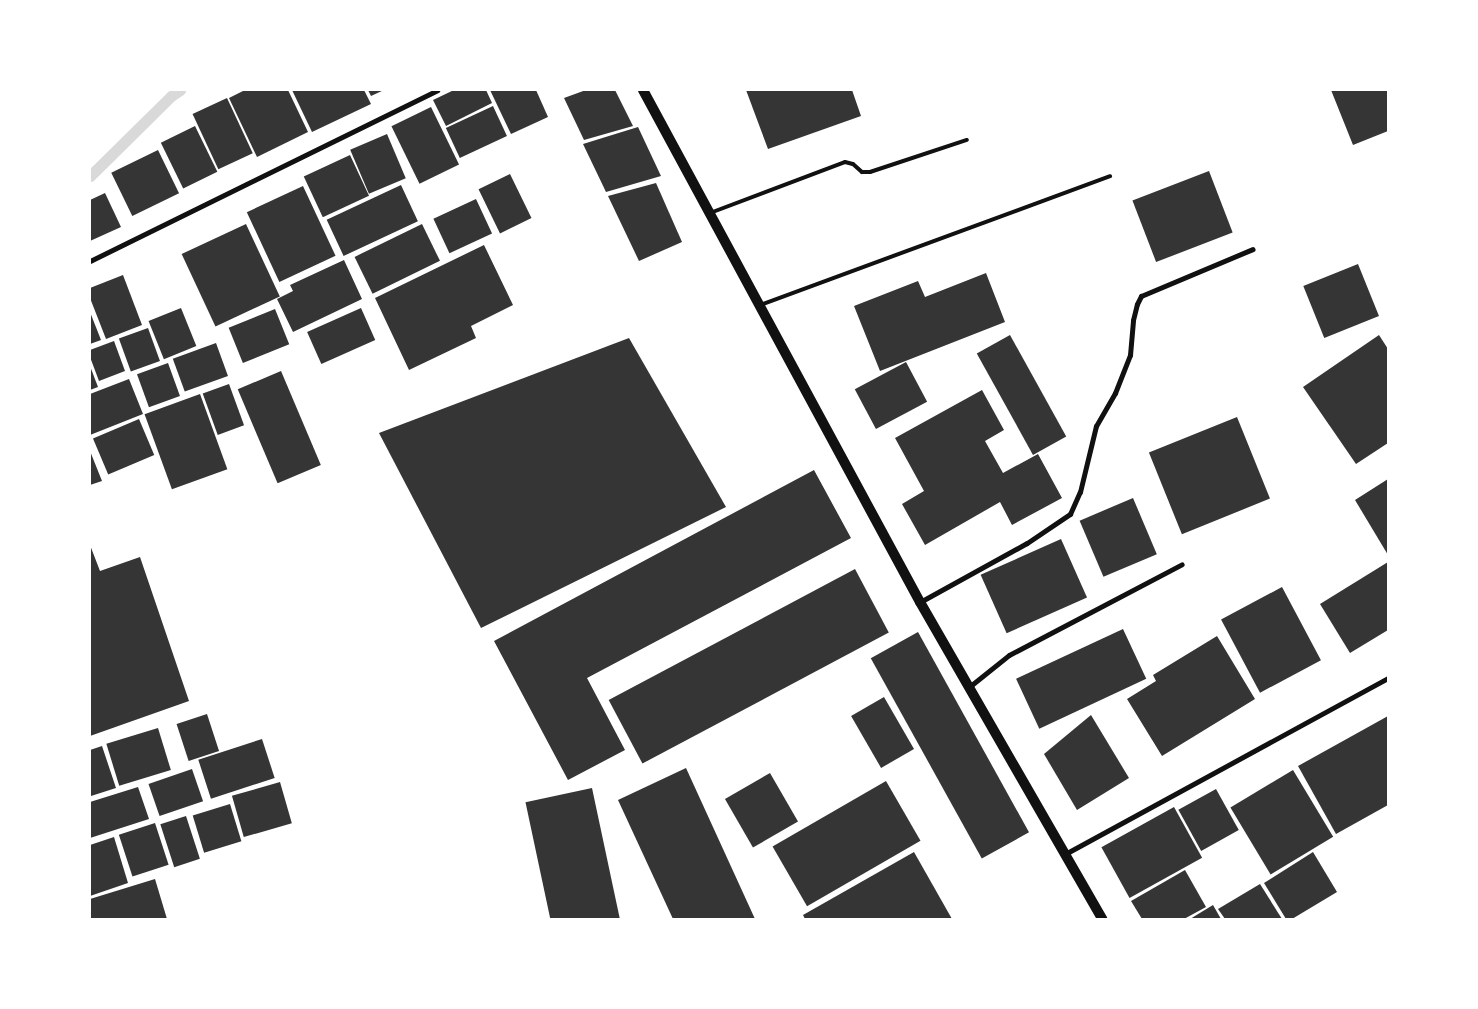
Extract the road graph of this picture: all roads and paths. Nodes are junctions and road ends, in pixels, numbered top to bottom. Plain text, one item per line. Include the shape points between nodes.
1 (437, 90) edge
2 (643, 90) edge
3 (967, 140) dead end
4 (1110, 176) dead end
5 (710, 213) junction
6 (1253, 249) dead end
7 (90, 261) edge
8 (760, 306) junction
9 (1182, 564) dead end
10 (920, 602) junction
11 (1388, 678) edge
12 (969, 687) junction
13 (1065, 855) junction
14 (1102, 919) edge

1 - 7 street
2 - 5 main road
3 - 5 lane via 870,172 862,172 845,162
4 - 8 lane
5 - 8 main road
6 - 10 street via 1141,296 1130,355 1115,394 1096,426 1080,492 1070,514 1027,543
8 - 10 main road
9 - 12 street via 1009,655
10 - 12 main road
11 - 13 street
12 - 13 main road
13 - 14 main road

